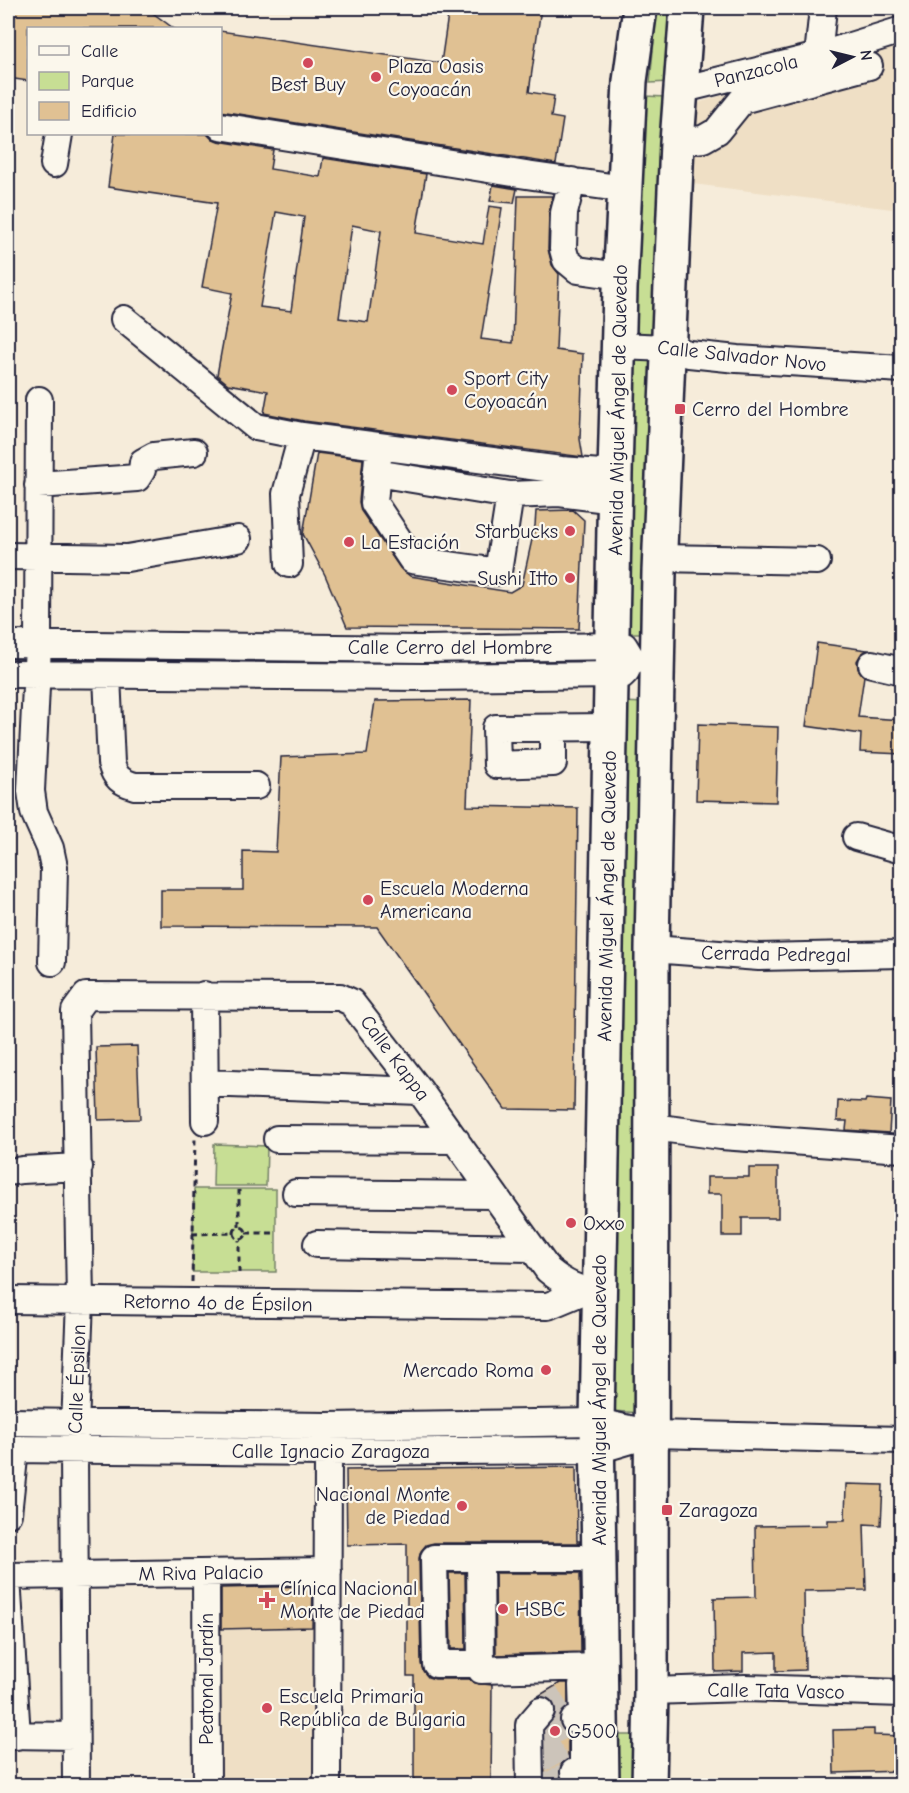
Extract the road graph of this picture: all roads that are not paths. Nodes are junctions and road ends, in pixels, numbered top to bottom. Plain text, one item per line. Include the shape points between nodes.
1 (640, 8) edge
2 (687, 8) edge
3 (823, 8) edge
4 (902, 30) edge
5 (818, 56) junction
6 (869, 66) dead end
7 (680, 90) junction
8 (222, 126) edge
9 (58, 135) edge
10 (677, 142) junction
11 (54, 164) dead end
12 (572, 181) junction
13 (625, 189) junction
14 (620, 276) junction
15 (124, 320) dead end
16 (619, 346) junction
17 (667, 348) junction
18 (902, 369) edge
19 (39, 400) dead end
20 (302, 436) junction
21 (379, 446) junction
22 (194, 452) dead end
23 (376, 472) junction
24 (38, 485) junction
25 (615, 487) junction
26 (510, 495) junction
27 (238, 539) dead end
28 (8, 556) edge
29 (39, 556) junction
30 (659, 558) junction
31 (817, 561) dead end
32 (289, 564) dead end
33 (8, 644) edge
34 (38, 645) junction
35 (259, 646) junction
36 (629, 661) junction
37 (872, 664) dead end
38 (902, 671) edge
39 (8, 674) edge
40 (37, 674) junction
41 (107, 676) junction
42 (258, 676) junction
43 (611, 727) junction
44 (553, 728) dead end
45 (256, 786) dead end
46 (856, 837) dead end
47 (902, 850) edge
48 (652, 949) junction
49 (902, 954) edge
50 (52, 962) dead end
51 (105, 995) joint
52 (204, 995) junction
53 (205, 1083) junction
54 (420, 1091) junction
55 (201, 1127) road end
56 (652, 1127) junction
57 (277, 1138) dead end
58 (456, 1140) junction
59 (902, 1149) edge
60 (79, 1167) junction
61 (8, 1172) edge
62 (296, 1193) dead end
63 (493, 1195) junction
64 (317, 1244) dead end
65 (532, 1248) junction
66 (592, 1292) junction
67 (8, 1300) edge
68 (80, 1301) junction
69 (8, 1422) edge
70 (75, 1423) junction
71 (652, 1434) junction
72 (597, 1436) junction
73 (902, 1440) edge
74 (11, 1449) edge
75 (74, 1451) junction
76 (328, 1452) junction
77 (8, 1514) edge
78 (480, 1558) junction
79 (599, 1558) junction
80 (328, 1571) junction
81 (206, 1573) junction
82 (75, 1575) junction
83 (8, 1576) edge
84 (8, 1593) edge
85 (481, 1664) junction
86 (589, 1679) junction
87 (651, 1691) junction
88 (902, 1693) edge
89 (541, 1711) tunnel mouth
90 (12, 1736) edge
91 (75, 1736) junction
92 (534, 1759) edge
93 (588, 1779) edge
94 (76, 1785) edge
95 (207, 1785) edge
96 (327, 1785) edge
97 (649, 1785) edge

1 - 13 main road, Avenida Miguel Ángel de Quevedo via 631,64
2 - 7 main road, Avenida Miguel Ángel de Quevedo
3 - 5 street
4 - 5 street, Panzacola
5 - 7 street, Panzacola
6 - 10 street via 742,100 717,131 703,140
7 - 10 main road, Avenida Miguel Ángel de Quevedo
8 - 12 street
9 - 11 street
10 - 17 main road, Avenida Miguel Ángel de Quevedo
12 - 13 street
12 - 14 street via 564,213 566,260 578,270
13 - 14 main road, Avenida Miguel Ángel de Quevedo
14 - 16 main road, Avenida Miguel Ángel de Quevedo
15 - 20 street via 256,427
16 - 17 street, Calle Salvador Novo
16 - 25 main road, Avenida Miguel Ángel de Quevedo
17 - 18 street, Calle Salvador Novo via 718,358
17 - 30 main road, Avenida Miguel Ángel de Quevedo
19 - 24 street
20 - 21 street
20 - 32 street via 286,494
21 - 23 street
21 - 25 street via 561,470
22 - 24 street via 154,456 143,462 137,478
23 - 26 street
23 - 26 street via 374,503 412,560 498,572
24 - 29 street
25 - 26 street
25 - 36 main road, Avenida Miguel Ángel de Quevedo
27 - 29 street via 127,558
28 - 29 street
29 - 34 street
30 - 31 street
30 - 36 main road, Avenida Miguel Ángel de Quevedo
33 - 34 street, Calle Cerro del Hombre
34 - 35 street, Calle Cerro del Hombre
34 - 40 street
35 - 36 street, Calle Cerro del Hombre via 423,649
35 - 42 street
36 - 42 street, Calle Cerro del Hombre
36 - 43 main road, Avenida Miguel Ángel de Quevedo
36 - 48 main road, Avenida Miguel Ángel de Quevedo
37 - 38 street
39 - 40 street, Calle Cerro del Hombre
40 - 41 street, Calle Cerro del Hombre
40 - 50 street via 31,791 34,812 54,867
41 - 42 street, Calle Cerro del Hombre
41 - 45 street via 111,763 123,783
43 - 44 street
43 - 66 main road, Avenida Miguel Ángel de Quevedo
46 - 47 street
48 - 49 street, Cerrada Pedregal via 759,957
48 - 56 main road, Avenida Miguel Ángel de Quevedo
51 - 52 street, Calle Kappa
51 - 60 street, Calle Épsilon via 86,996 75,1011
52 - 53 street
52 - 54 street, Calle Kappa via 340,997 360,1011
53 - 54 street
53 - 55 street
54 - 58 street, Calle Kappa
56 - 59 street
56 - 71 main road, Avenida Miguel Ángel de Quevedo
57 - 58 street
58 - 63 street, Calle Kappa
60 - 61 street
60 - 68 street, Calle Épsilon
62 - 63 street
63 - 65 street, Calle Kappa
64 - 65 street
65 - 66 street, Calle Kappa via 564,1284
66 - 68 street, Retorno 4o de Épsilon via 548,1306
66 - 72 main road, Avenida Miguel Ángel de Quevedo
67 - 68 street, Retorno 4o de Épsilon
68 - 70 street, Calle Épsilon
69 - 70 street, Calle Ignacio Zaragoza
70 - 72 street, Calle Ignacio Zaragoza via 327,1426
70 - 75 street, Calle Épsilon
71 - 72 street, Calle Ignacio Zaragoza
71 - 73 street, Calle Ignacio Zaragoza
71 - 87 main road, Avenida Miguel Ángel de Quevedo
72 - 76 street, Calle Ignacio Zaragoza
72 - 79 main road, Avenida Miguel Ángel de Quevedo
74 - 75 street, Calle Ignacio Zaragoza
74 - 77 street
75 - 76 street, Calle Ignacio Zaragoza
75 - 82 street, Calle Épsilon
76 - 80 street
78 - 79 street
78 - 85 street
78 - 85 street via 434,1558 436,1664
79 - 86 main road, Avenida Miguel Ángel de Quevedo
80 - 81 street, M Riva Palacio
80 - 96 street
81 - 82 street, M Riva Palacio
81 - 95 street, Peatonal Jardín
82 - 83 street, M Riva Palacio
82 - 91 street, Calle Épsilon
84 - 90 street
85 - 86 street via 481,1670
86 - 93 main road, Avenida Miguel Ángel de Quevedo
86 - 93 street via 578,1728
87 - 88 street, Calle Tata Vasco via 746,1688
87 - 97 main road, Avenida Miguel Ángel de Quevedo
89 - 92 street via 529,1725
90 - 91 street
91 - 94 street, Calle Épsilon

